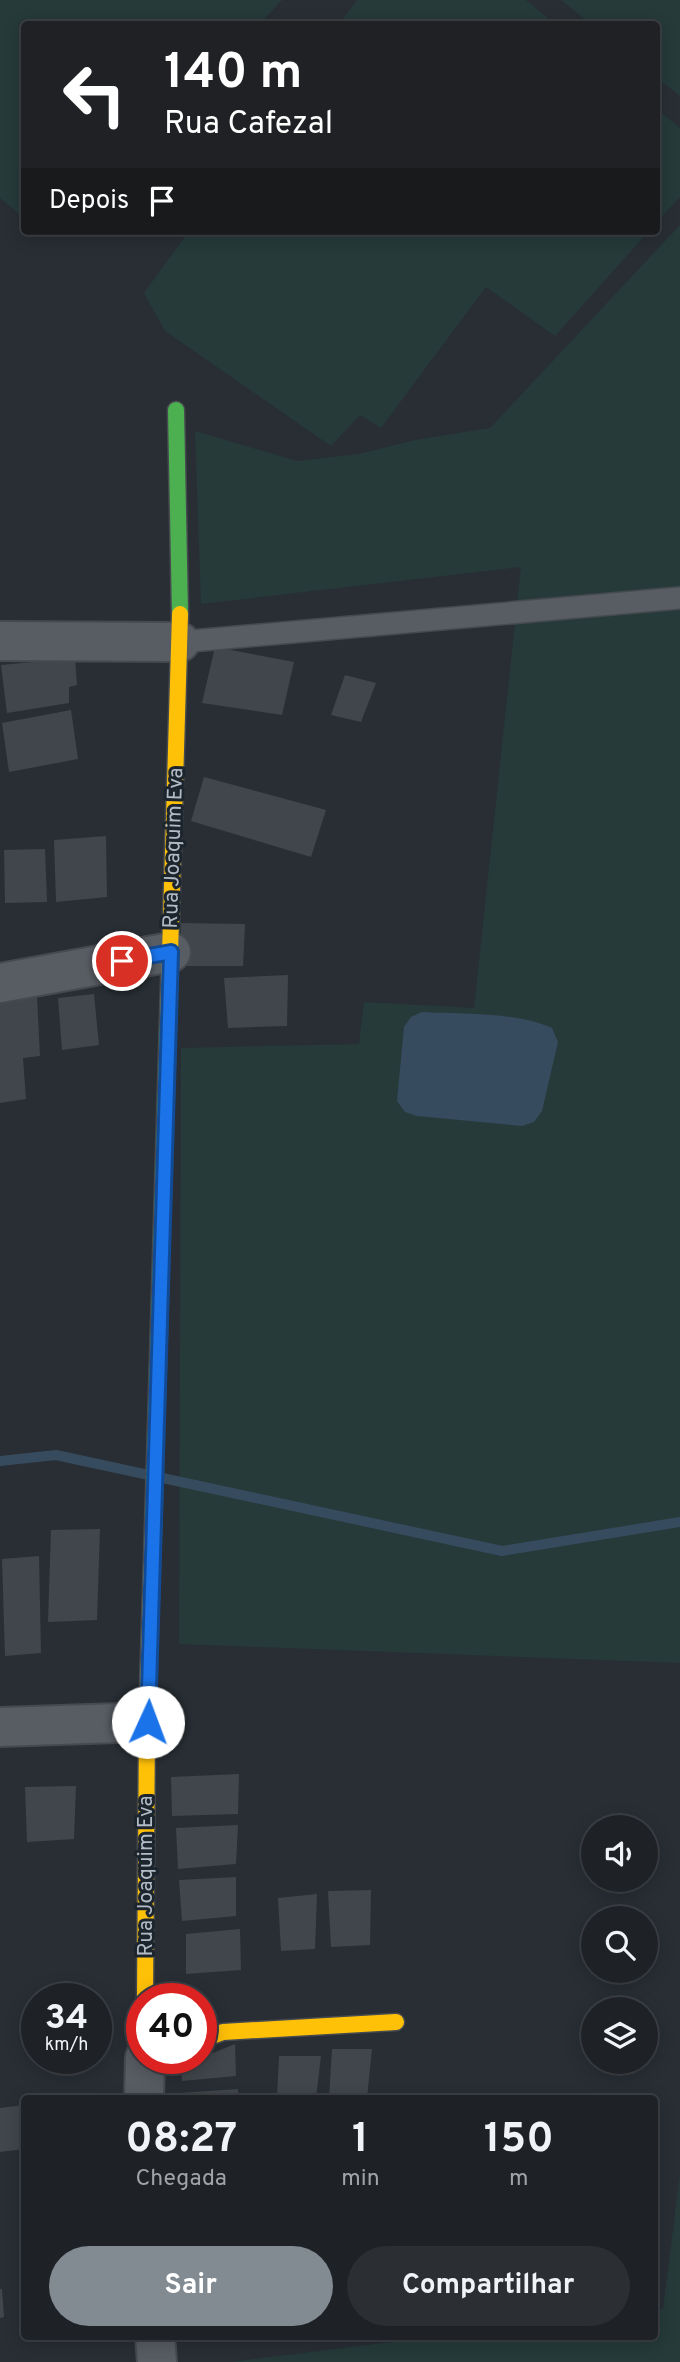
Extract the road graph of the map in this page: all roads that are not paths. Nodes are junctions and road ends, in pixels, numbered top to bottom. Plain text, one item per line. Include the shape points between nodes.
1 (176, 410) dead end
2 (680, 598) edge
3 (0, 641) edge
4 (180, 642) junction
5 (171, 952) junction
6 (0, 983) edge
7 (148, 1722) junction
8 (0, 1727) edge
9 (145, 1983) edge
10 (397, 2022) dead end
11 (217, 2034) edge
12 (145, 2074) edge
13 (144, 2095) edge
14 (155, 2340) edge
15 (157, 2362) edge

1 - 4 street, Rua Joaquim Eva
2 - 4 lane
3 - 4 street
4 - 5 street, Rua Joaquim Eva
5 - 6 street
5 - 7 street, Rua Joaquim Eva
7 - 8 street
7 - 9 street, Rua Joaquim Eva
10 - 11 street
12 - 13 street
14 - 15 street

